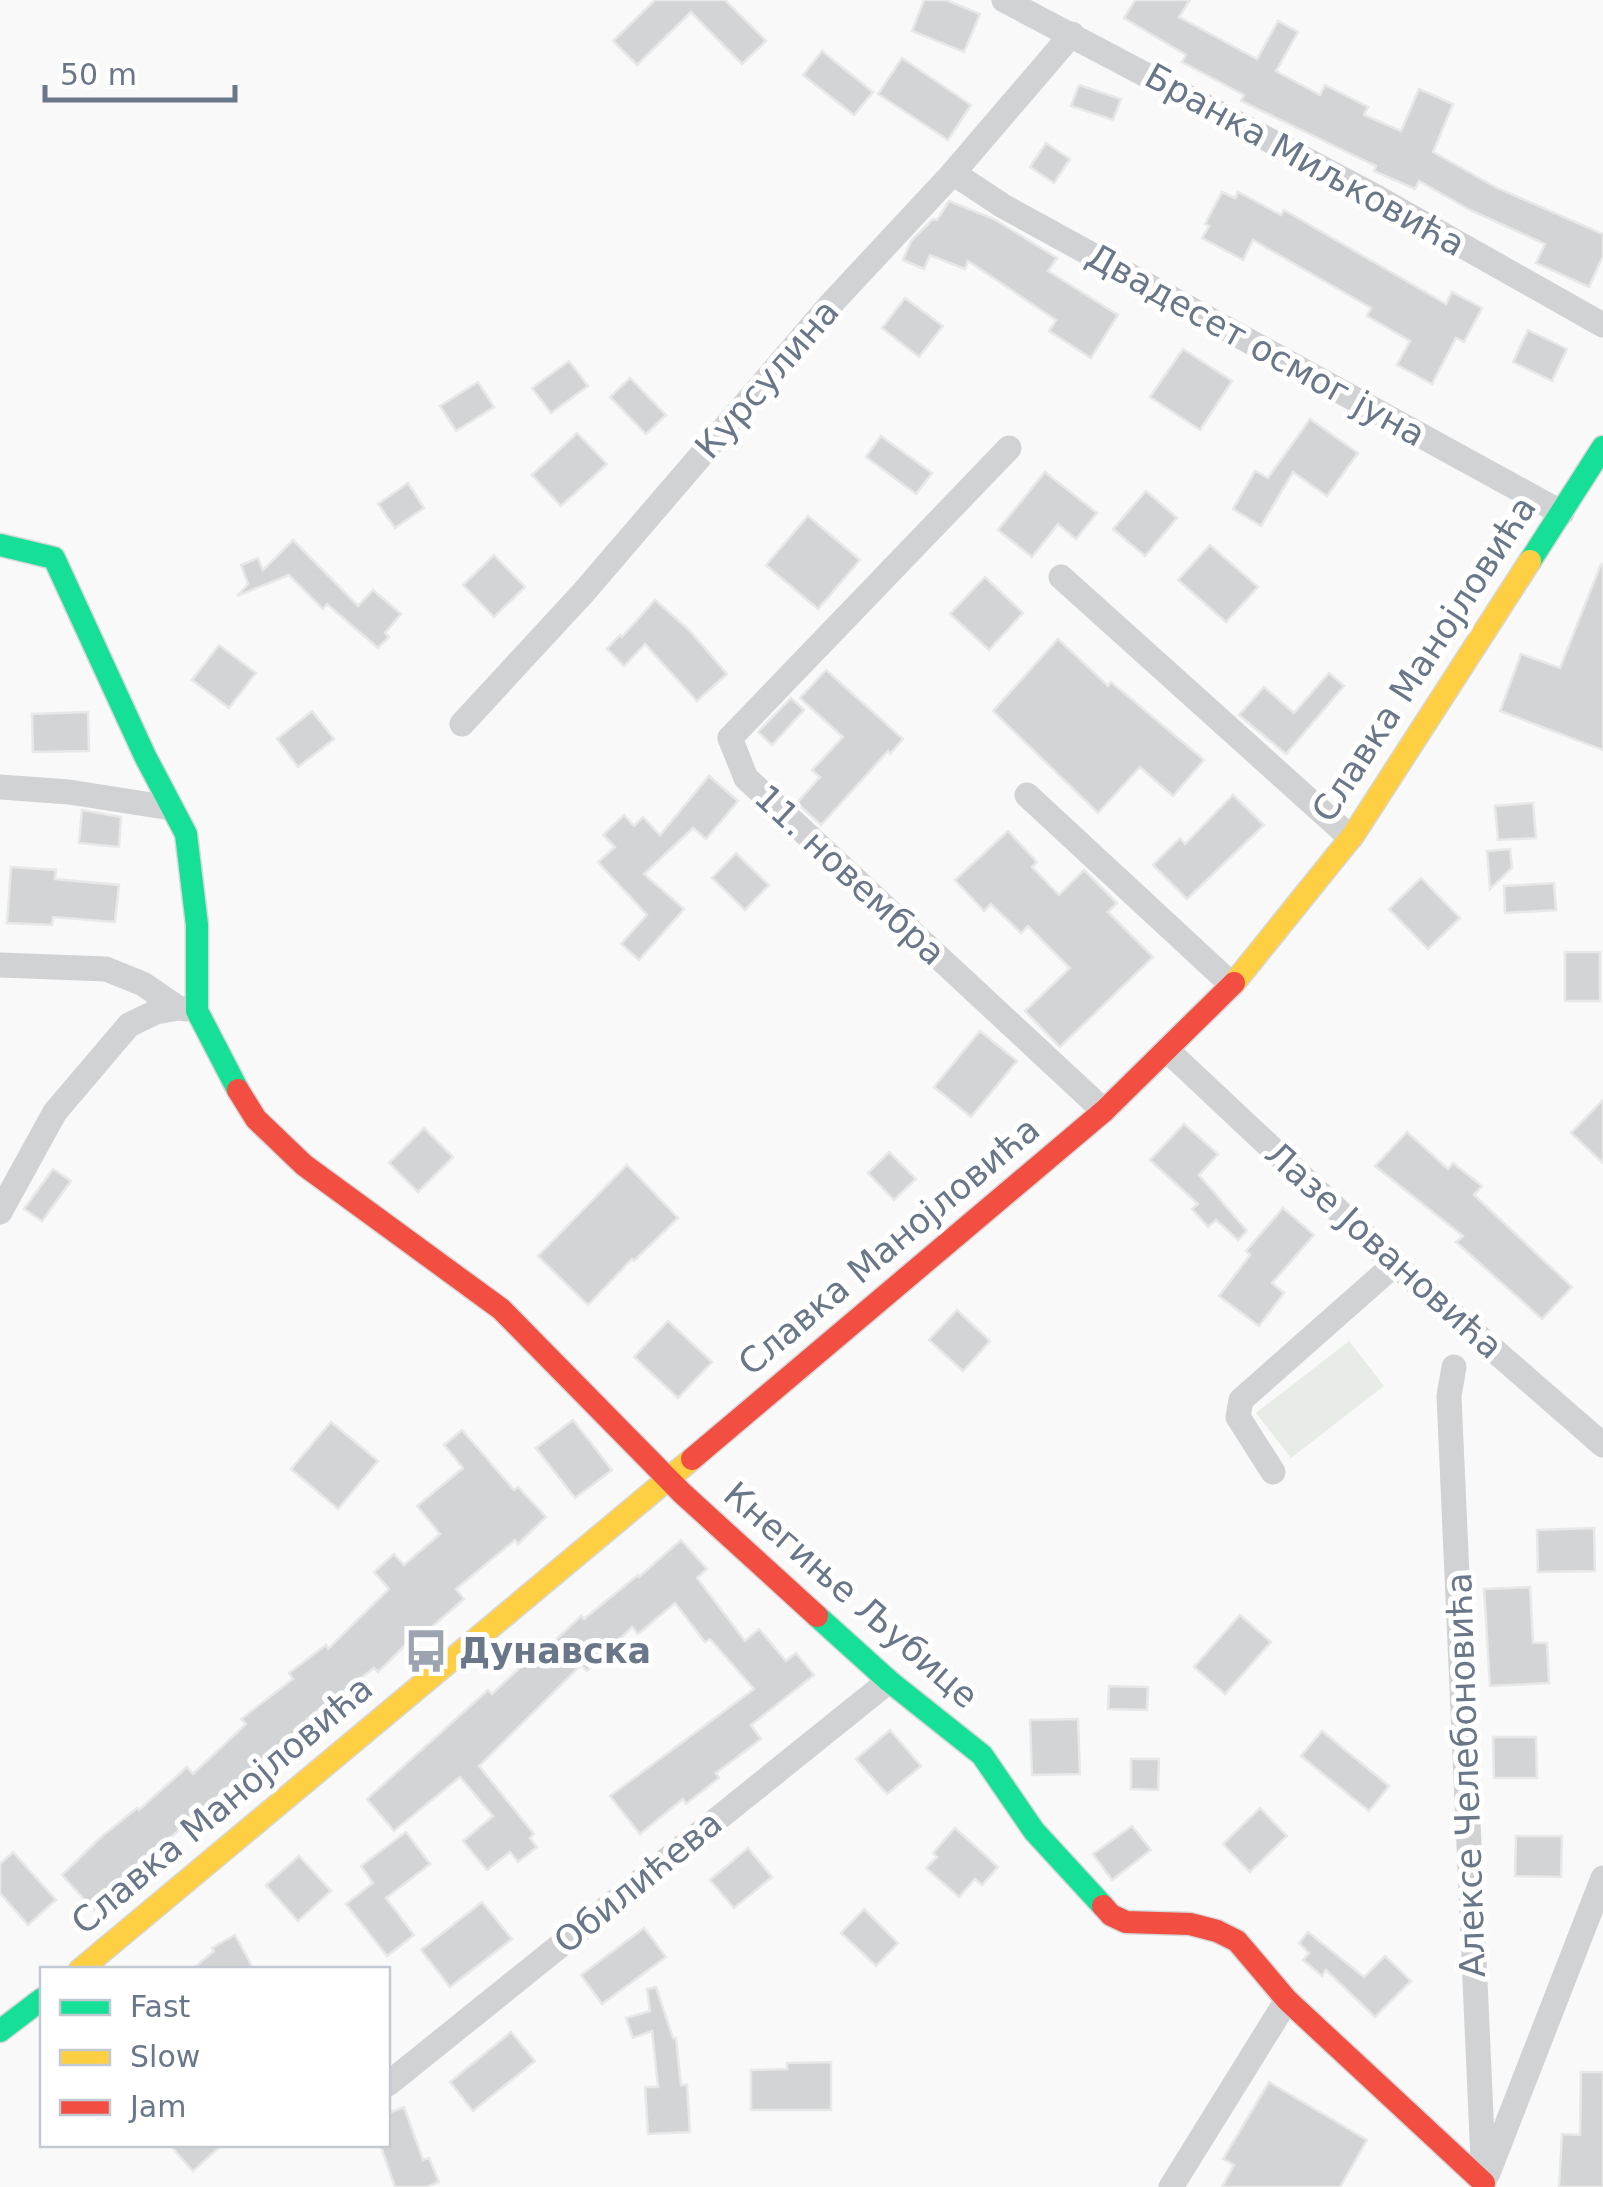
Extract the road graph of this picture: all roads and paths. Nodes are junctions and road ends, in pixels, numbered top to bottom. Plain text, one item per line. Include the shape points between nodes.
1 (1004, 0) edge
2 (1072, 34) junction
3 (953, 173) junction
4 (1603, 324) edge
5 (1603, 447) edge
6 (1009, 448) dead end
7 (1562, 513) junction
8 (0, 544) edge
9 (1061, 576) dead end
10 (462, 724) dead end
11 (0, 786) edge
12 (1027, 795) dead end
13 (172, 808) junction
14 (1351, 838) junction
15 (0, 965) edge
16 (1232, 985) junction
17 (187, 1009) junction
18 (1168, 1051) junction
19 (1104, 1111) junction
20 (0, 1212) edge
21 (1395, 1264) junction
22 (1454, 1367) dead end
23 (1603, 1446) edge
24 (1273, 1472) dead end
25 (667, 1479) junction
26 (889, 1681) junction
27 (1603, 1878) edge
28 (84, 1967) edge
29 (1287, 2000) junction
30 (40, 2001) edge
31 (0, 2031) edge
32 (390, 2082) edge
33 (1483, 2185) edge
34 (1171, 2187) edge

1 - 2 street, Бранка Миљковића
2 - 3 street, Курсулина
2 - 4 street, Бранка Миљковића
3 - 7 street, Двадесет осмог јуна
3 - 10 street, Курсулина
5 - 7 street, Славка Манојловића
6 - 19 street, 11. новембра via 730,738 746,778
7 - 14 street, Славка Манојловића
8 - 13 street via 54,558
9 - 14 street
11 - 13 street
12 - 16 street
13 - 17 street via 186,834 196,925
14 - 16 street, Славка Манојловића
15 - 17 street via 106,970
16 - 18 street, Славка Манојловића
17 - 20 street via 156,1012 129,1025 55,1112
17 - 25 street, Кнегиње Љубице via 256,1119 304,1164 502,1309
18 - 19 street, Славка Манојловића
18 - 21 street, Лазе Јовановића
19 - 25 street, Славка Манојловића
21 - 23 street, Лазе Јовановића
21 - 24 street via 1240,1400 1238,1417
22 - 33 street, Алексе Челебоновића via 1449,1396
25 - 26 street, Кнегиње Љубице
25 - 28 street, Славка Манојловића
26 - 29 street, Кнегиње Љубице via 982,1755 1034,1830 1111,1915 1217,1930 1251,1954
26 - 32 street, Обилићева
27 - 33 street
29 - 33 street, Кнегиње Љубице
29 - 34 street
30 - 31 street

